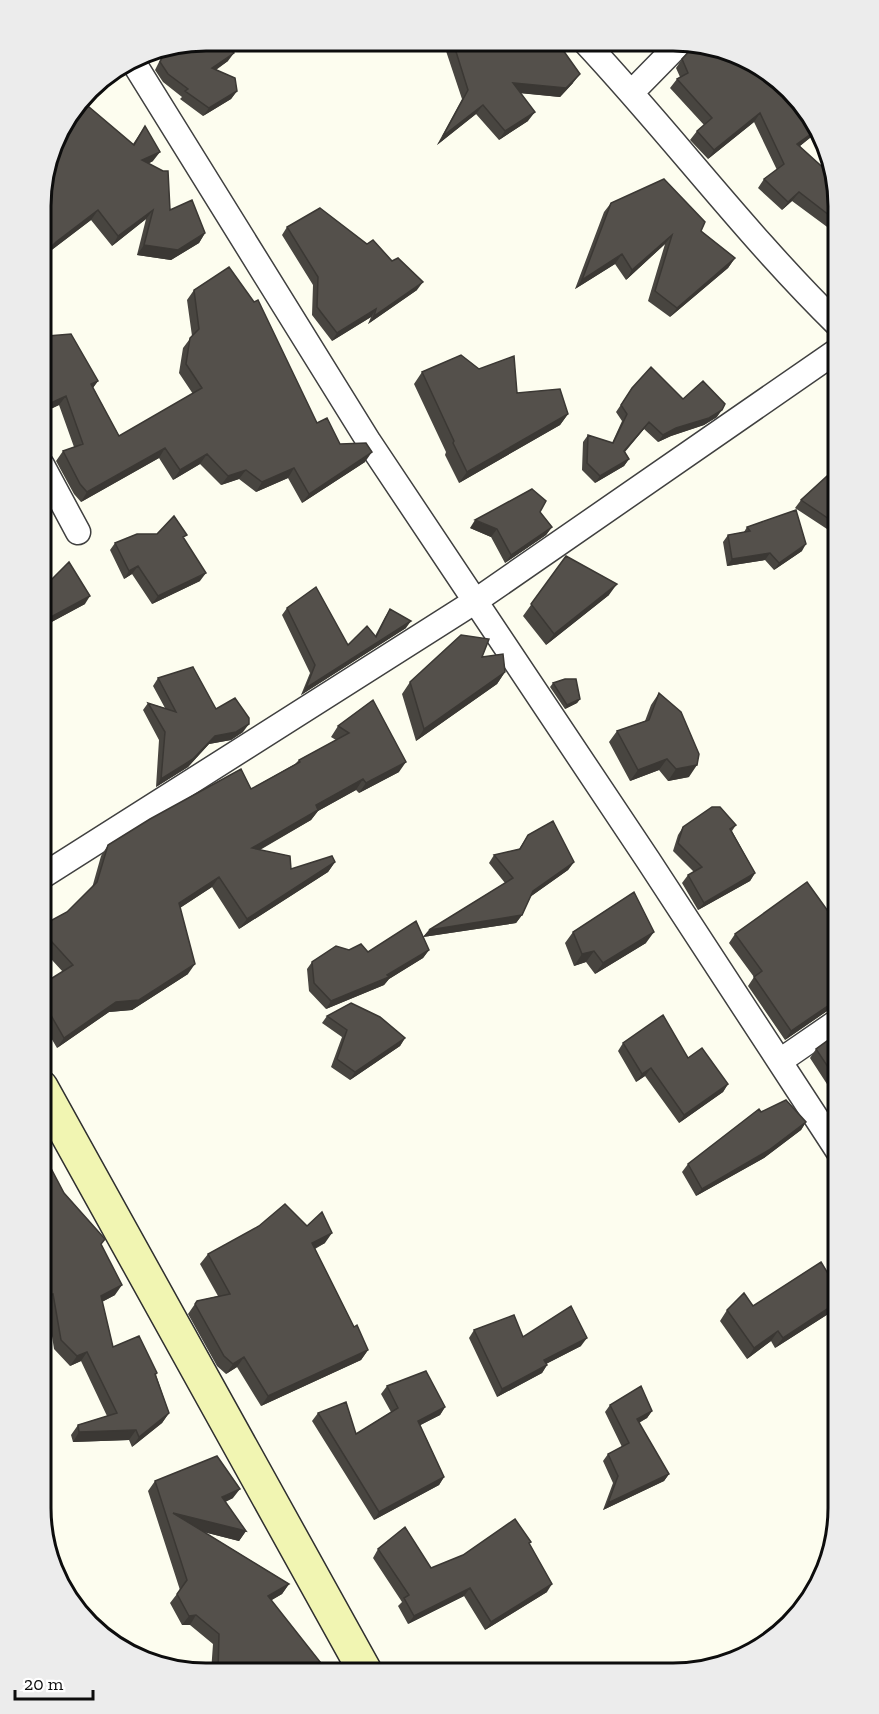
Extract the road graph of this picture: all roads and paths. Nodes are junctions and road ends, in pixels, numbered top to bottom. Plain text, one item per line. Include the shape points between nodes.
1 (594, 51) edge
2 (673, 51) edge
3 (137, 68) edge
4 (632, 92) junction
5 (828, 315) edge
6 (828, 357) edge
7 (51, 482) edge
8 (78, 532) dead end
9 (474, 602) junction
10 (51, 871) edge
11 (828, 1028) edge
12 (780, 1061) junction
13 (51, 1105) edge
14 (828, 1135) edge
15 (360, 1663) edge

1 - 4 street
2 - 4 street
3 - 9 street via 369,442
4 - 5 street via 795,283
6 - 9 street
7 - 8 street
9 - 10 street
9 - 12 street
11 - 12 street
12 - 14 street
13 - 15 street

